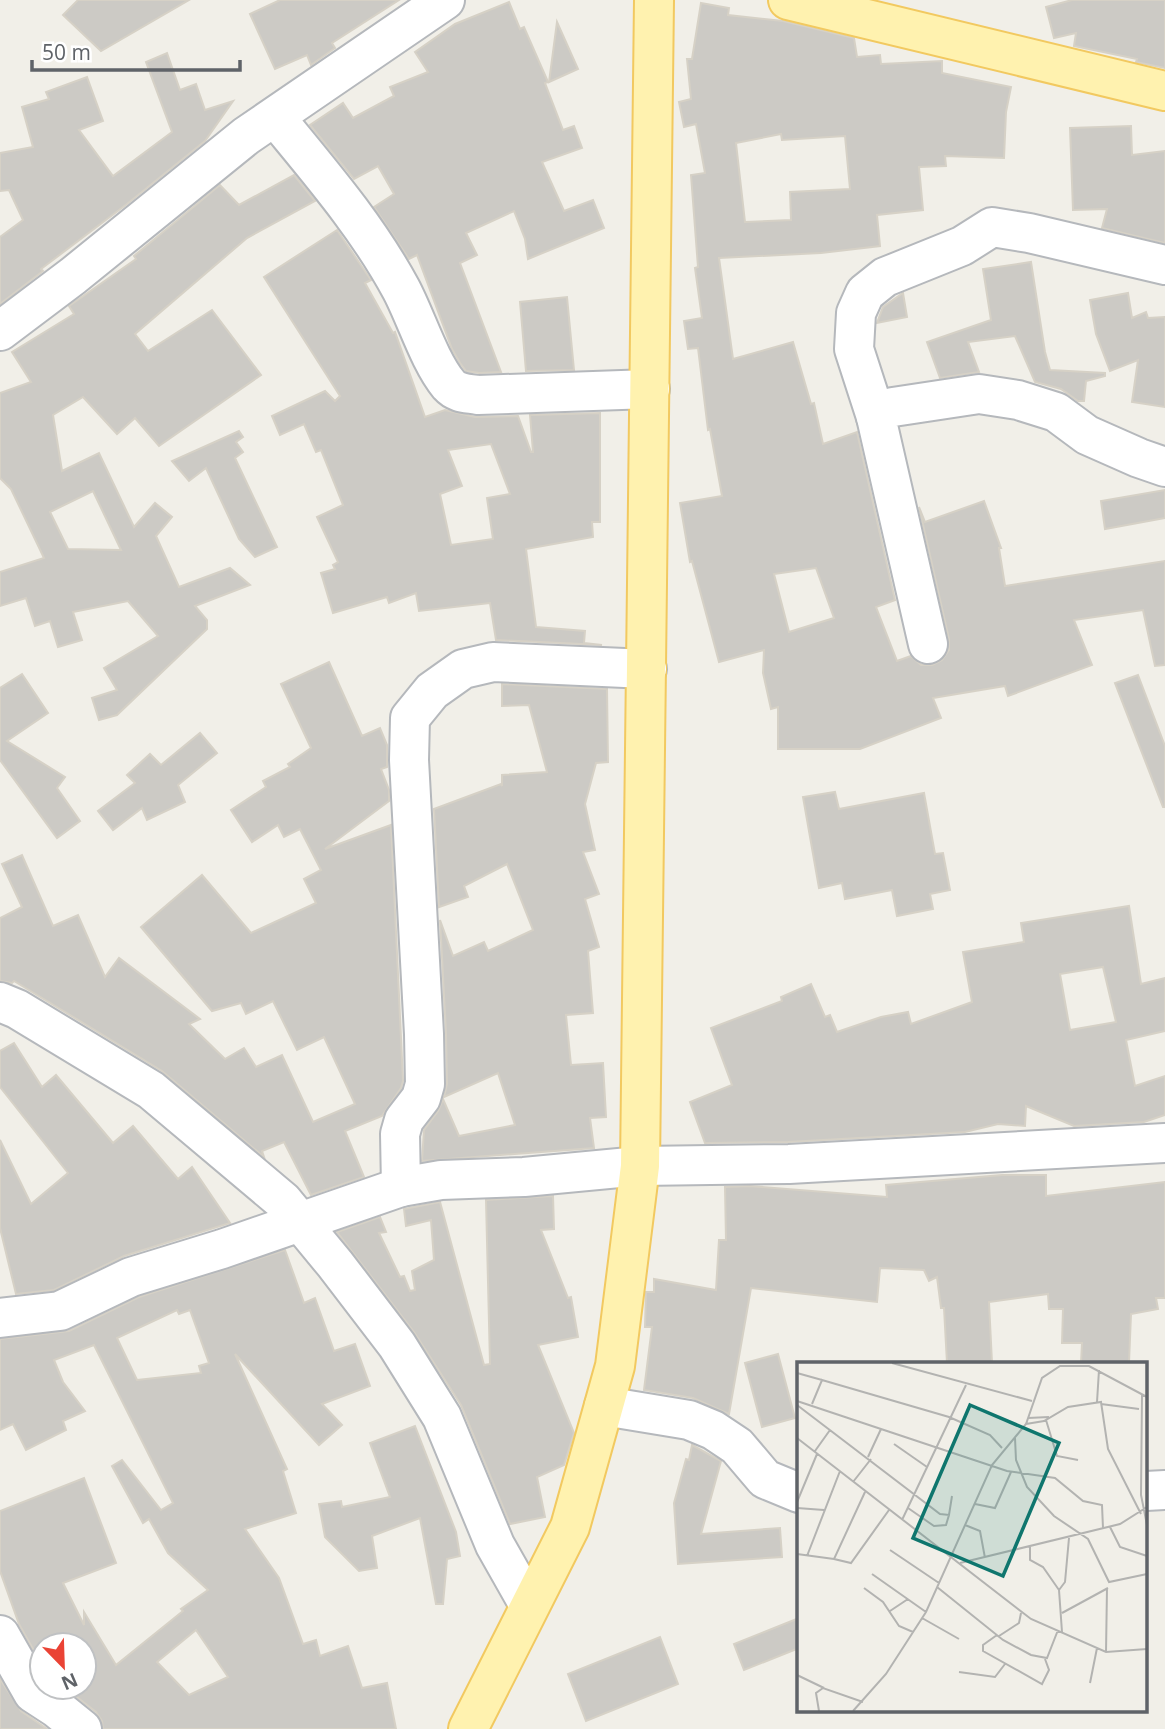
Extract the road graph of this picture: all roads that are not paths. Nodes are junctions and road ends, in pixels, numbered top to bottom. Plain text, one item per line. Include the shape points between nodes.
1 (445, 0) edge
2 (654, 0) edge
3 (788, 0) edge
4 (1165, 91) edge
5 (275, 117) junction
6 (1165, 265) edge
7 (0, 331) edge
8 (650, 389) junction
9 (876, 417) junction
10 (1165, 467) edge
11 (928, 644) dead end
12 (646, 669) junction
13 (0, 1002) edge
14 (1165, 1143) edge
15 (640, 1166) junction
16 (401, 1187) junction
17 (301, 1222) junction
18 (0, 1318) edge
19 (604, 1406) junction
20 (797, 1492) edge
21 (529, 1605) junction
22 (0, 1635) edge
23 (82, 1729) edge
24 (468, 1729) edge

1 - 5 street
2 - 8 main road
3 - 4 main road
5 - 7 street
5 - 8 street via 350,208 401,288 439,368 457,392
6 - 9 street via 992,227 962,246 884,277 865,293 856,313 854,349
8 - 12 main road
9 - 10 street via 892,407 979,394 1018,400 1056,412 1087,435
9 - 11 street
12 - 15 main road
12 - 16 street via 493,662 463,669 432,691 410,718 425,1084 400,1134
13 - 17 street via 152,1090 283,1201
14 - 15 street via 789,1164
15 - 16 street
15 - 19 main road via 615,1366
16 - 17 street
17 - 18 street via 131,1277 60,1311
17 - 21 street via 397,1345 442,1417 495,1545
19 - 20 street via 689,1420 713,1430 737,1446 765,1479
19 - 21 main road via 570,1527
21 - 24 main road
22 - 23 street via 33,1693

